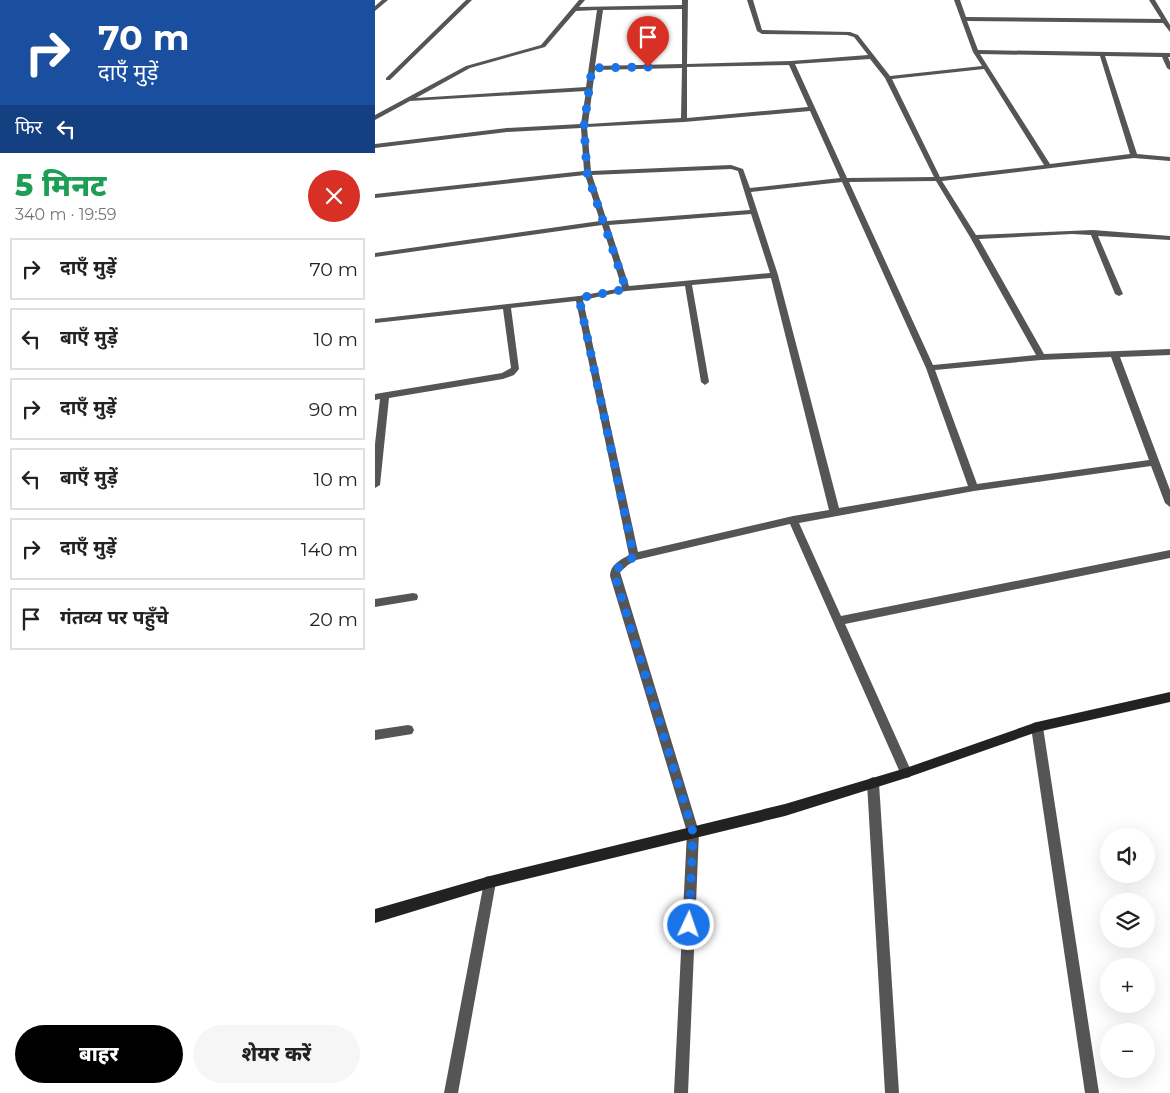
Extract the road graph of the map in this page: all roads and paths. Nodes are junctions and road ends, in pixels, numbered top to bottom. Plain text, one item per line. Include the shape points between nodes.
1 (385, 0) edge
2 (469, 0) edge
3 (582, 0) edge
4 (750, 0) edge
5 (957, 0) edge
6 (1153, 0) edge
7 (684, 3) edge
8 (574, 9) junction
9 (600, 9) junction
10 (375, 10) edge
11 (963, 19) junction
12 (1165, 21) junction
13 (1170, 30) edge
14 (975, 52) junction
15 (1101, 54) junction
16 (1167, 55) edge
17 (871, 57) junction
18 (791, 63) junction
19 (685, 66) junction
20 (987, 67) junction
21 (592, 68) junction
22 (1170, 68) edge
23 (889, 78) junction
24 (388, 79) dead end
25 (588, 89) junction
26 (409, 100) junction
27 (812, 109) junction
28 (375, 118) edge
29 (684, 120) junction
30 (584, 126) junction
31 (375, 146) edge
32 (1134, 156) junction
33 (1170, 159) edge
34 (1048, 166) junction
35 (587, 173) junction
36 (938, 179) junction
37 (845, 180) junction
38 (748, 190) junction
39 (375, 196) edge
40 (754, 212) junction
41 (603, 223) junction
42 (1093, 232) junction
43 (974, 237) junction
44 (1170, 238) edge
45 (375, 255) edge
46 (774, 275) junction
47 (687, 283) junction
48 (626, 289) junction
49 (1119, 294) dead end
50 (579, 298) junction
51 (507, 306) junction
52 (375, 321) edge
53 (1170, 352) edge
54 (1114, 353) junction
55 (1041, 357) junction
56 (930, 368) junction
57 (705, 382) dead end
58 (380, 396) edge
59 (1155, 462) junction
60 (375, 485) edge
61 (974, 488) junction
62 (1170, 503) edge
63 (835, 513) junction
64 (793, 520) junction
65 (1170, 554) edge
66 (634, 557) junction
67 (413, 597) dead end
68 (375, 603) edge
69 (839, 621) junction
70 (1170, 697) edge
71 (1037, 727) junction
72 (408, 730) dead end
73 (375, 735) edge
74 (906, 773) junction
75 (873, 783) junction
76 (693, 832) junction
77 (490, 882) junction
78 (375, 916) edge
79 (451, 1093) edge
80 (681, 1093) edge
81 (891, 1093) edge
82 (1092, 1093) edge

1 - 10 street
2 - 24 street
3 - 8 street
4 - 17 street via 760,31 764,33 853,34
5 - 11 street
6 - 12 street
7 - 9 street
7 - 19 street
8 - 9 street
8 - 26 street via 543,46 480,62
9 - 21 street
11 - 12 street
11 - 14 street
12 - 13 street
14 - 15 street
14 - 20 street
15 - 16 street
15 - 32 street
16 - 22 street
17 - 18 street
17 - 23 street
18 - 19 street
18 - 27 street
19 - 21 street
19 - 29 street
20 - 23 street
20 - 34 street
21 - 25 street
23 - 36 street
25 - 26 street
25 - 30 street
26 - 28 street
27 - 29 street
27 - 37 street
29 - 30 street
30 - 31 street via 507,130
30 - 35 street
32 - 33 street
32 - 34 street
34 - 36 street
35 - 38 street via 731,167 741,170
35 - 39 street
35 - 41 street
36 - 37 street
36 - 43 street
37 - 38 street
37 - 56 street
38 - 40 street
40 - 41 street
40 - 46 street
41 - 45 street
41 - 48 street
42 - 43 street
42 - 44 street
42 - 49 street
43 - 55 street
46 - 47 street
46 - 63 street
47 - 48 street
47 - 57 street
48 - 50 street
50 - 51 street
50 - 66 street
51 - 52 street
51 - 58 street via 513,372
53 - 54 street
54 - 55 street
54 - 59 street
55 - 56 street
56 - 61 street
58 - 60 street
59 - 61 street
59 - 62 street
61 - 63 street
63 - 64 street
64 - 66 street
64 - 69 street
65 - 69 street
66 - 76 street via 618,566 615,576
67 - 68 street
69 - 74 street
70 - 71 street
71 - 74 street
71 - 82 street
72 - 73 street
74 - 75 street
75 - 76 street via 785,810
75 - 81 street
76 - 77 street
76 - 80 street
77 - 78 street
77 - 79 street

